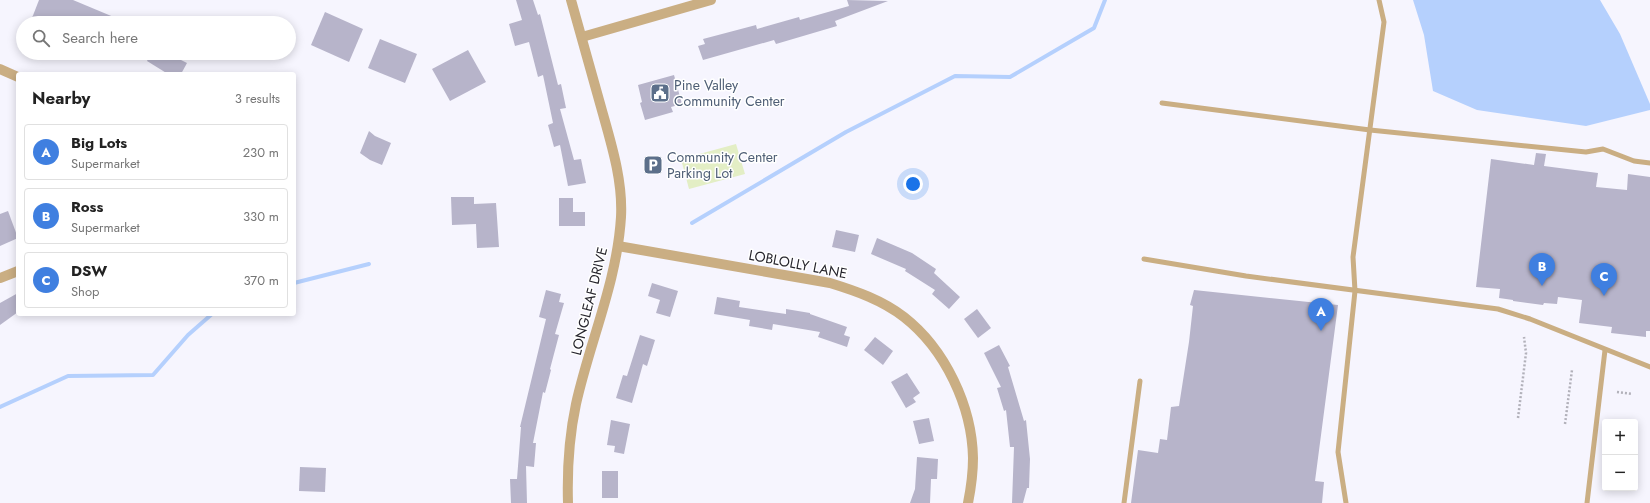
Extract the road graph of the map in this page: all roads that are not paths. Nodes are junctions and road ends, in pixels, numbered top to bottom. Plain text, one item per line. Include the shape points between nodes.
1 (571, 0) edge
2 (711, 0) edge
3 (1379, 0) edge
4 (582, 37) junction
5 (0, 69) edge
6 (16, 76) edge
7 (1162, 103) dead end
8 (1370, 130) junction
9 (1650, 163) edge
10 (618, 246) junction
11 (1144, 259) dead end
12 (16, 272) edge
13 (0, 278) edge
14 (1355, 291) junction
15 (1605, 350) junction
16 (1650, 367) edge
17 (1140, 380) dead end
18 (568, 503) edge
19 (968, 503) edge
20 (1124, 503) edge
21 (1346, 503) edge
22 (1587, 503) edge

1 - 4 street, LONGLEAF DRIVE
2 - 4 street
3 - 8 lane via 1384,22
4 - 10 street, LONGLEAF DRIVE via 619,180 621,204
5 - 6 street
7 - 8 lane
8 - 9 lane via 1586,152 1603,149 1634,161
8 - 14 lane via 1353,257
10 - 18 street, LONGLEAF DRIVE via 611,283 576,403 568,459
10 - 19 street, LOBLOLLY LANE via 830,283 855,290 879,301 904,317 922,333 937,352 964,408 973,457
11 - 14 lane
12 - 13 street
14 - 15 lane via 1498,309 1530,319
14 - 21 lane via 1338,452
15 - 16 lane
15 - 22 lane
17 - 20 lane

